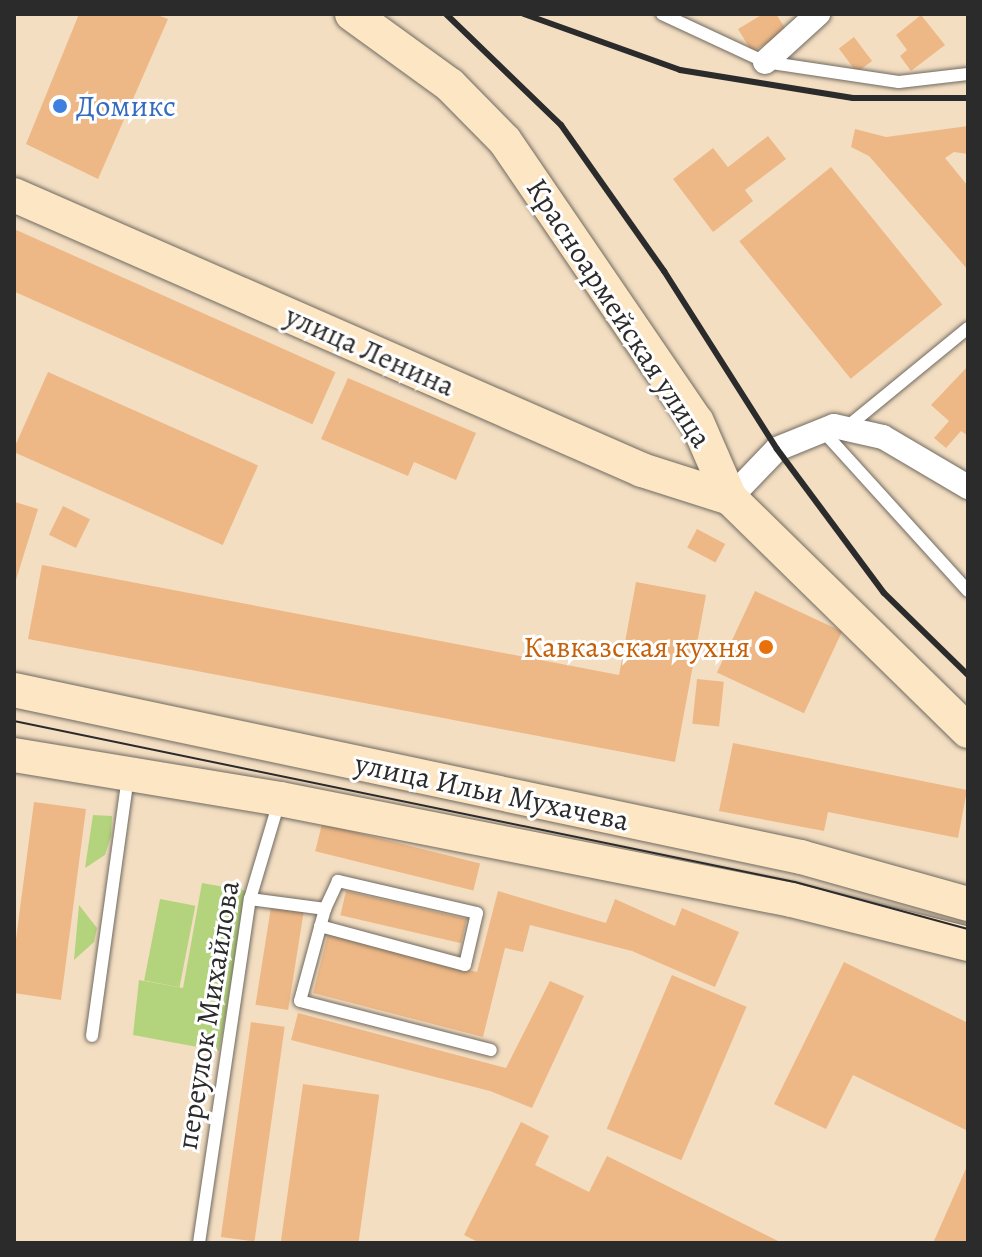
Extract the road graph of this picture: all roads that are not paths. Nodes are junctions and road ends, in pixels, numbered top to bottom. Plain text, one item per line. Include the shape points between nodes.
1 (352, 14) edge
2 (662, 14) edge
3 (818, 14) edge
4 (765, 62) junction
5 (968, 74) edge
6 (14, 195) edge
7 (968, 328) edge
8 (847, 427) junction
9 (822, 430) junction
10 (968, 487) edge
11 (730, 498) junction
12 (968, 591) edge
13 (14, 690) edge
14 (968, 731) edge
15 (14, 755) edge
16 (129, 772) junction
17 (280, 799) junction
18 (616, 818) junction
19 (609, 865) junction
20 (250, 899) junction
21 (968, 904) edge
22 (325, 909) junction
23 (320, 926) junction
24 (968, 944) edge
25 (92, 1036) dead end
26 (491, 1050) dead end
27 (199, 1243) edge

1 - 11 main road, Красноармейская улица via 450,85 505,141 697,422
2 - 4 lane
3 - 4 street
4 - 5 lane via 899,82
6 - 11 main road, улица Ленина via 642,470
7 - 8 lane
8 - 9 street
8 - 10 street via 883,437
9 - 11 street via 777,449
9 - 12 lane
11 - 14 main road, Красноармейская улица
13 - 18 main road, улица Ильи Мухачева
15 - 16 main road, улица Ильи Мухачева
16 - 17 main road, улица Ильи Мухачева
16 - 25 lane
17 - 19 main road, улица Ильи Мухачева
17 - 20 lane, переулок Михайлова
18 - 19 main road
18 - 21 main road, улица Ильи Мухачева via 801,857
19 - 24 main road, улица Ильи Мухачева via 792,900
20 - 22 lane
20 - 27 lane, переулок Михайлова
22 - 23 lane
22 - 23 lane via 338,881 477,913 465,965
23 - 26 lane via 300,1001

